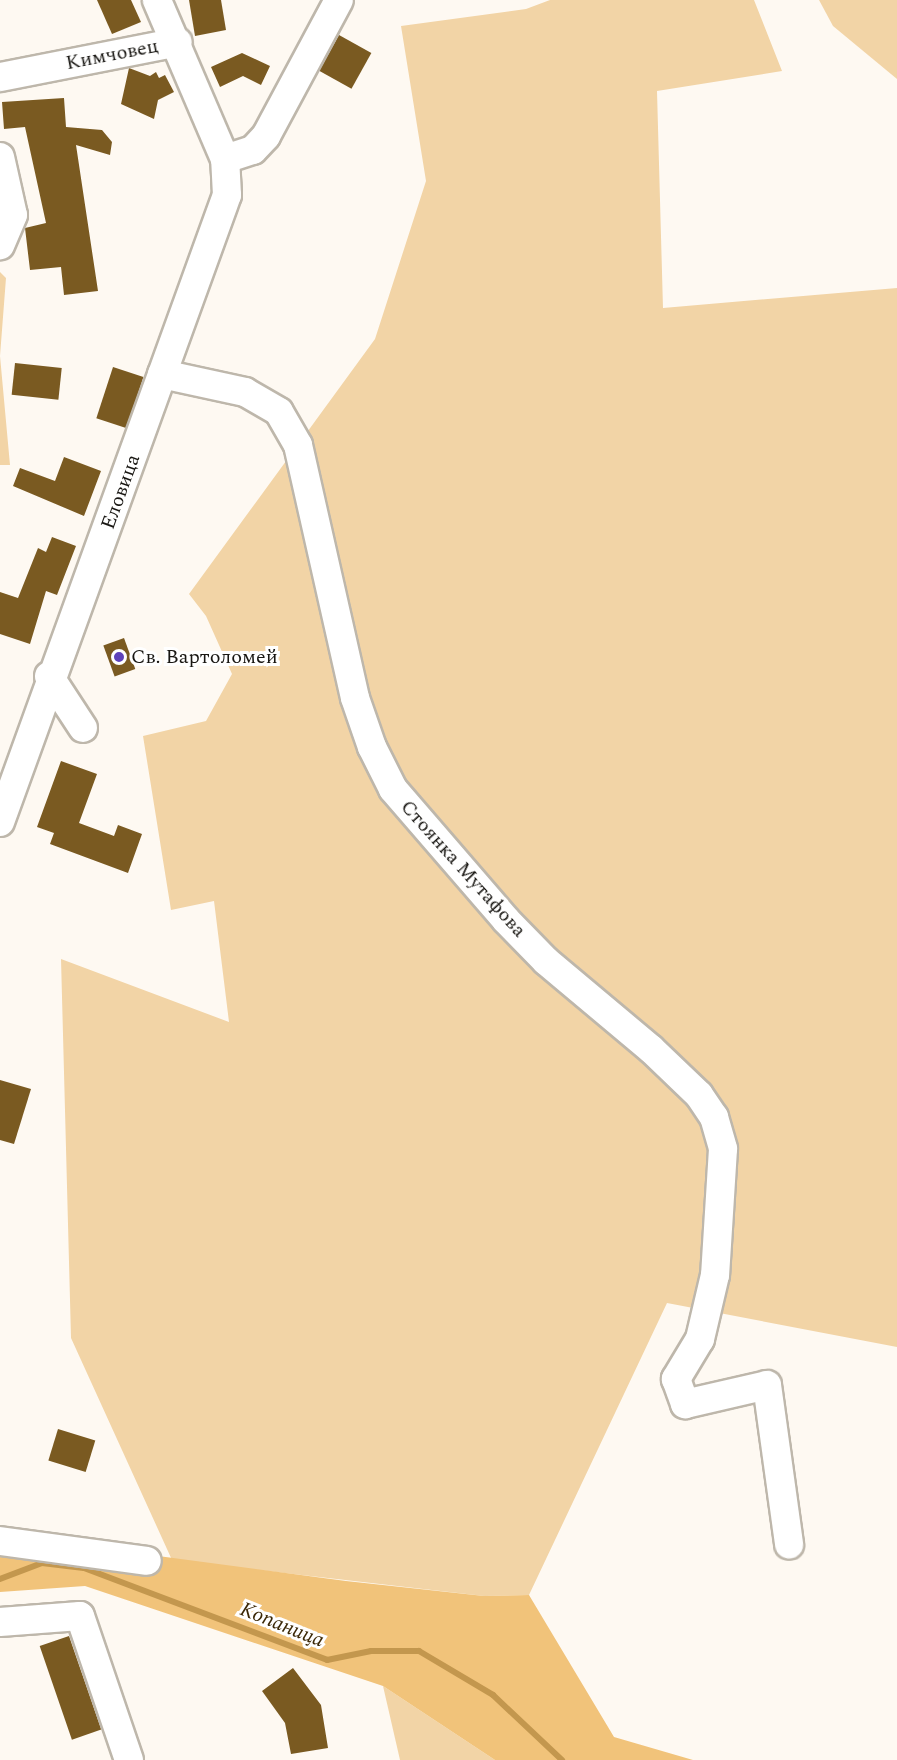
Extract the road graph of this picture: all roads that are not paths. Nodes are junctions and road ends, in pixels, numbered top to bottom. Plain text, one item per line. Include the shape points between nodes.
1 (157, 0) edge
2 (339, 0) edge
3 (178, 42) junction
4 (0, 78) edge
5 (0, 157) edge
6 (225, 159) junction
7 (0, 245) edge
8 (162, 374) junction
9 (49, 676) junction
10 (83, 729) dead end
11 (0, 822) edge
12 (0, 1541) edge
13 (789, 1544) dead end
14 (147, 1560) dead end
15 (0, 1622) edge
16 (129, 1760) edge

1 - 3 street, Кимчовец
2 - 6 street via 266,136 253,150
3 - 4 street, Кимчовец
3 - 6 street
5 - 7 street via 13,215
6 - 8 street, Еловица via 226,195
8 - 9 street, Еловица via 112,519
8 - 13 street, Стоянка Мутафова via 244,392 279,412 298,445 355,698 372,747 393,789 546,961 651,1049 699,1095 714,1117 723,1149 715,1275 700,1339 676,1379 685,1404 767,1385
9 - 10 street
9 - 11 street, Еловица
12 - 14 street
15 - 16 street via 80,1616

